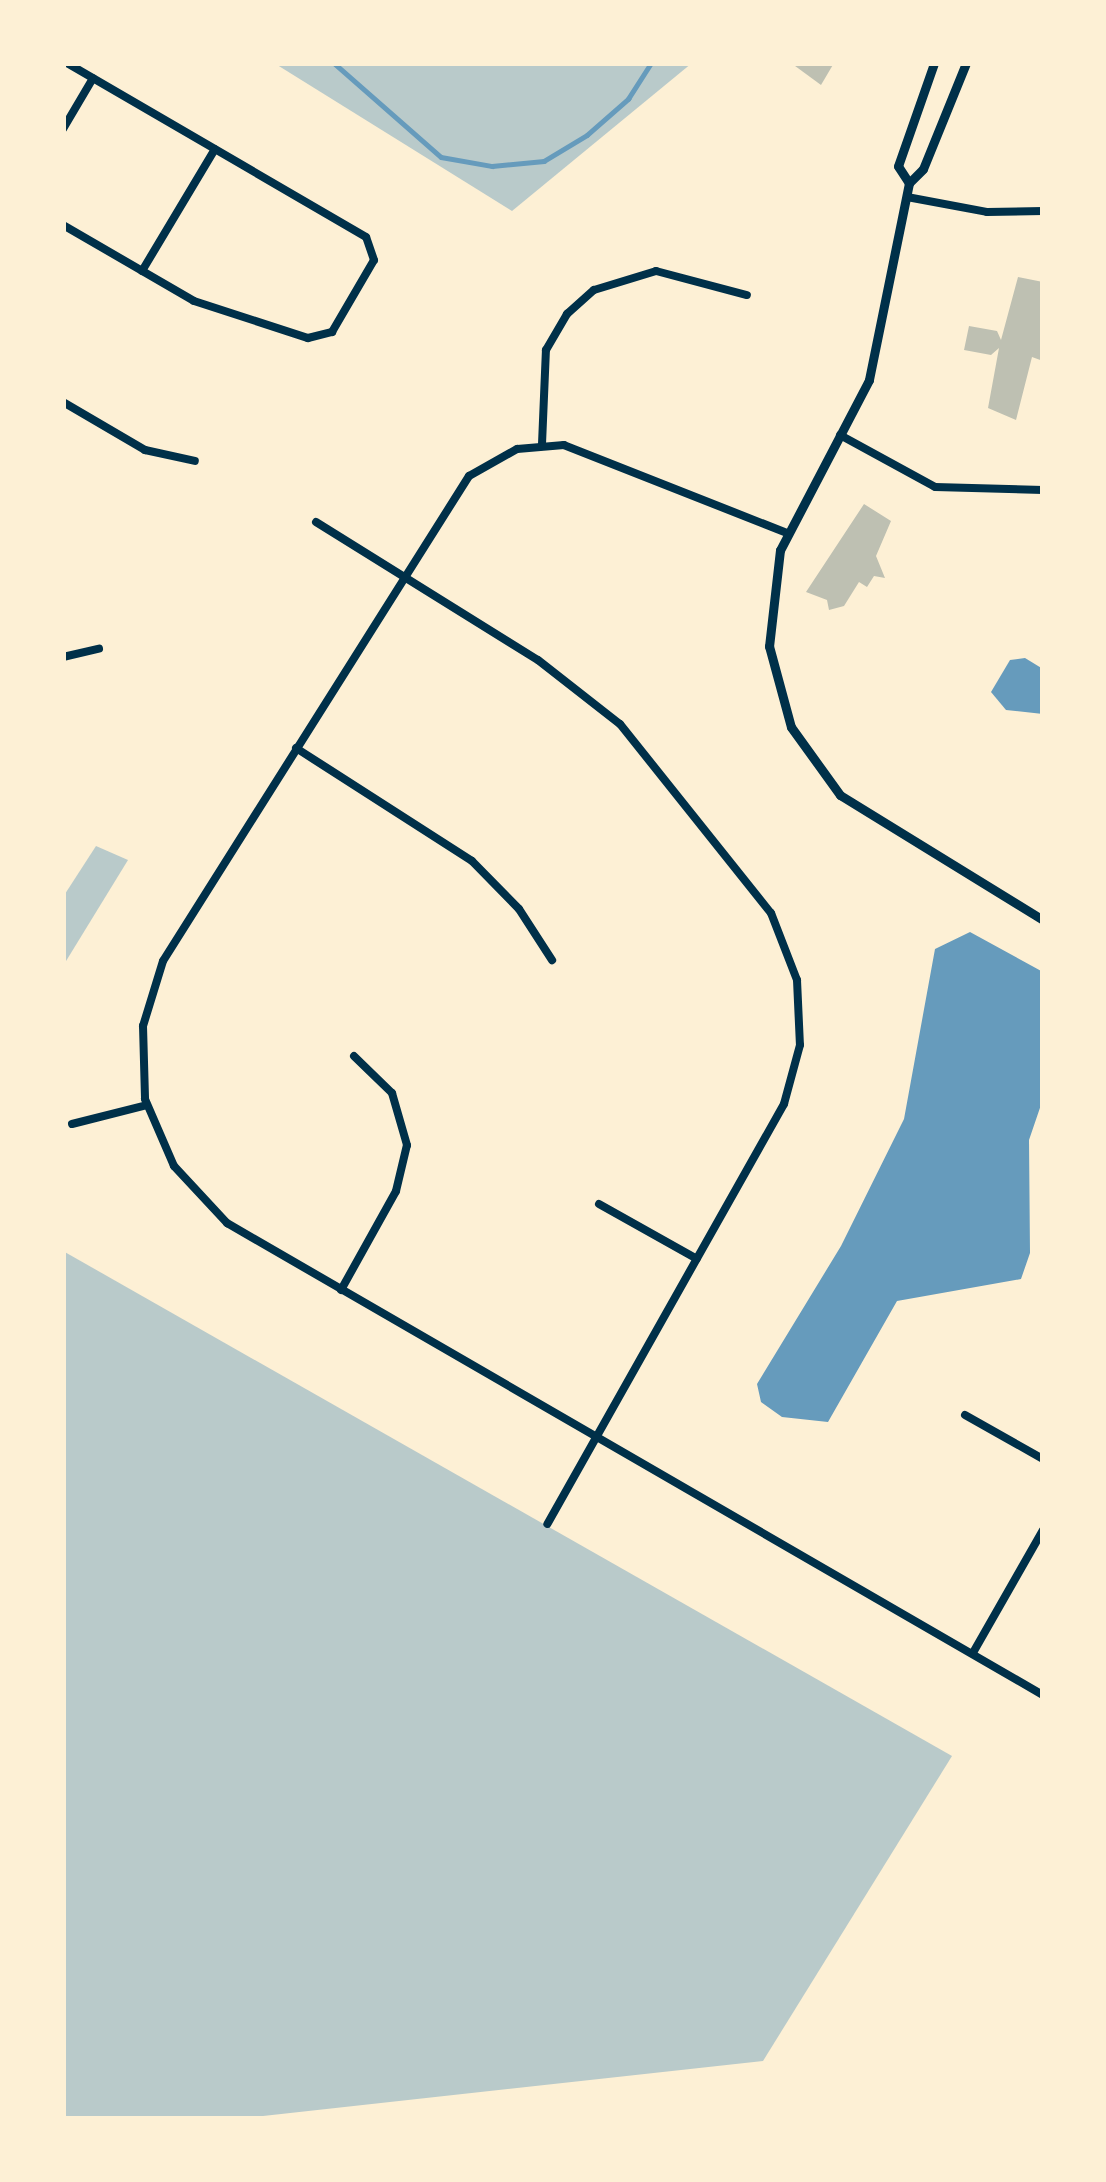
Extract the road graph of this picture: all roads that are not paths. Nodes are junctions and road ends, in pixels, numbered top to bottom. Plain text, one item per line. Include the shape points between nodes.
1 (67, 63) edge
2 (934, 63) edge
3 (966, 63) edge
4 (93, 78) junction
5 (63, 129) edge
6 (215, 148) junction
7 (909, 184) junction
8 (907, 197) junction
9 (1043, 211) edge
10 (63, 225) edge
11 (142, 271) junction
12 (747, 295) dead end
13 (63, 402) edge
14 (840, 435) junction
15 (542, 444) junction
16 (195, 461) dead end
17 (1043, 490) edge
18 (316, 522) dead end
19 (787, 532) junction
20 (402, 576) junction
21 (99, 649) dead end
22 (63, 657) edge
23 (296, 748) junction
24 (1043, 920) edge
25 (552, 960) dead end
26 (354, 1056) dead end
27 (147, 1105) junction
28 (72, 1124) dead end
29 (599, 1204) dead end
30 (698, 1259) junction
31 (340, 1290) junction
32 (965, 1415) dead end
33 (597, 1436) junction
34 (1043, 1460) edge
35 (547, 1524) dead end
36 (1043, 1530) edge
37 (974, 1651) junction
38 (1043, 1695) edge

1 - 4 street
2 - 7 street via 898,166
3 - 7 street
4 - 5 street
4 - 6 street
6 - 11 street
6 - 11 street via 373,246 374,260 344,312 318,339 205,305
7 - 8 street
8 - 9 street via 987,212
8 - 14 street via 880,346
10 - 11 street
12 - 15 street via 656,271 594,290 563,319 546,350
13 - 16 street via 158,455
14 - 17 street via 935,488
14 - 19 street
15 - 19 street via 596,453
15 - 20 street via 500,455 469,476
18 - 20 street
19 - 24 street via 770,598 771,658 782,705 809,758 872,822
20 - 23 street
20 - 30 street via 538,660 620,724 784,940 800,998 794,1076
21 - 22 street
23 - 25 street via 472,861 530,923
23 - 27 street via 156,978 141,1044
26 - 31 street via 392,1093 407,1144 396,1191
27 - 28 street
27 - 31 street via 170,1161 204,1204
29 - 30 street
30 - 33 street
31 - 33 street
32 - 34 street
33 - 35 street
33 - 37 street
36 - 37 street
37 - 38 street

